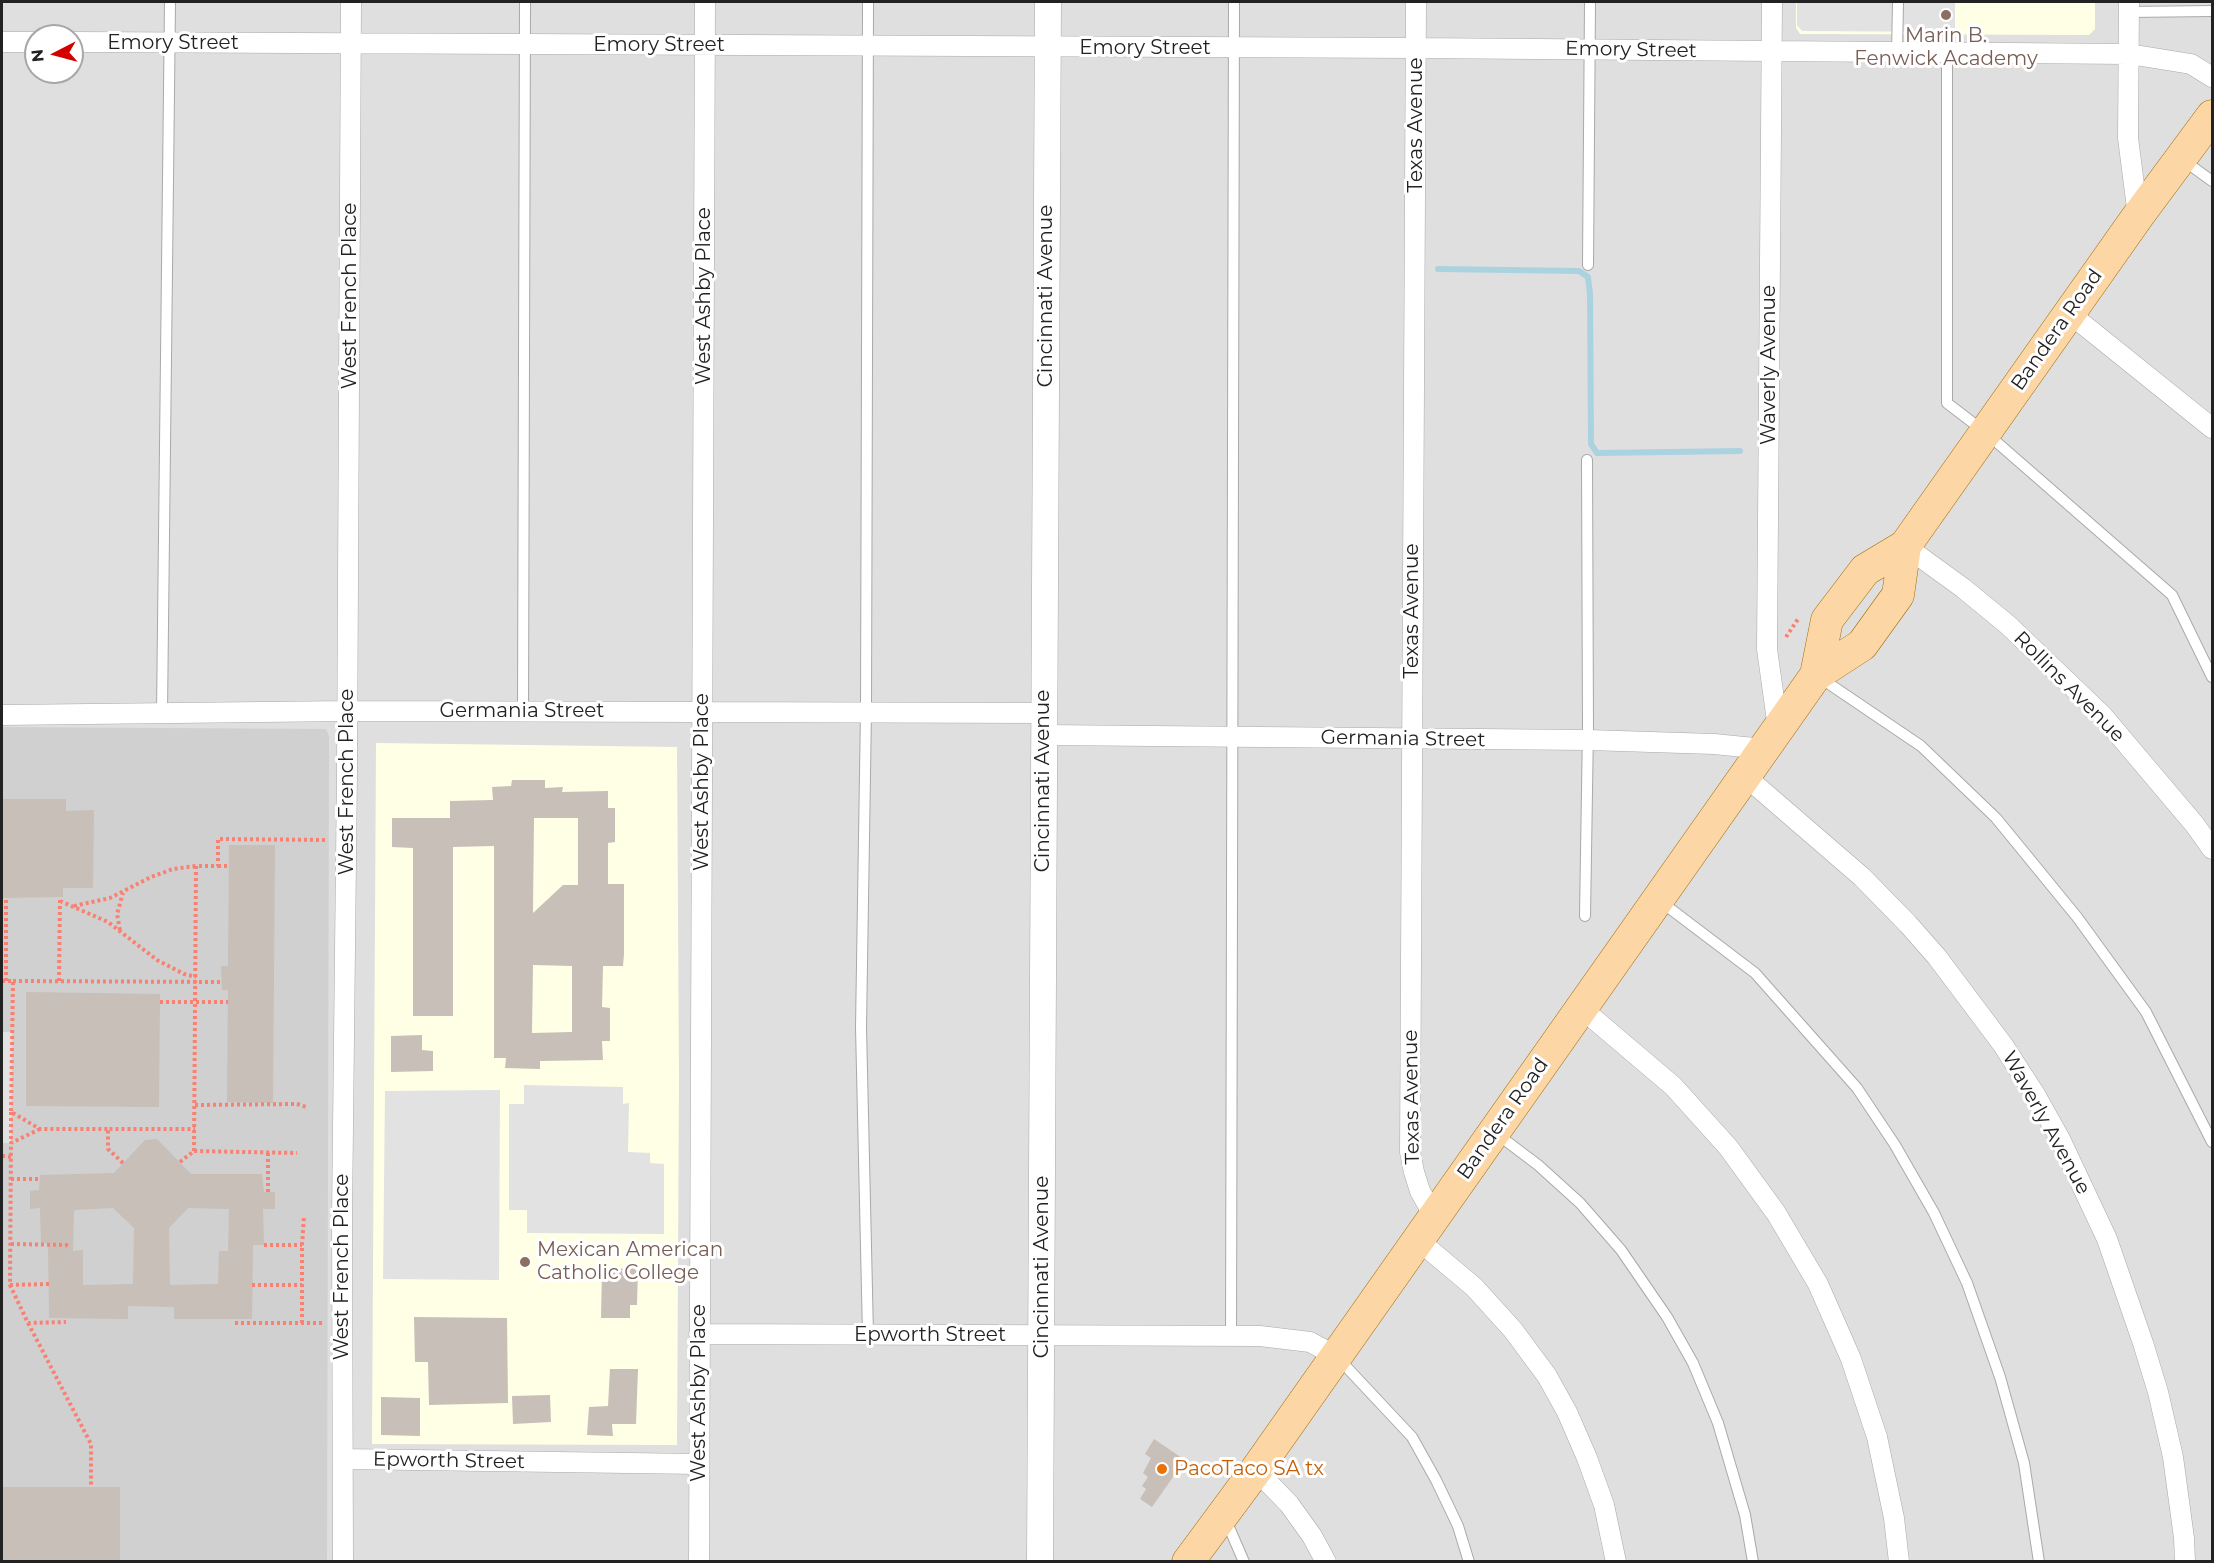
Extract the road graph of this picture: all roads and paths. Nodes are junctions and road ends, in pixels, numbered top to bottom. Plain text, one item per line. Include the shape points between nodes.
1 (170, 2) edge
2 (351, 2) edge
3 (525, 2) edge
4 (705, 2) edge
5 (868, 2) edge
6 (1048, 2) edge
7 (1234, 2) edge
8 (1416, 2) edge
9 (1590, 2) edge
10 (1772, 2) edge
11 (1898, 3) edge
12 (2129, 7) edge
13 (2212, 11) edge
14 (2, 42) edge
15 (24, 42) edge
16 (84, 42) edge
17 (170, 43) junction
18 (351, 44) junction
19 (525, 45) junction
20 (705, 46) junction
21 (868, 47) junction
22 (1047, 48) junction
23 (1234, 48) junction
24 (1416, 48) junction
25 (1590, 50) junction
26 (1772, 52) junction
27 (1897, 53) junction
28 (1947, 53) junction
29 (2129, 54) junction
30 (2212, 77) edge
31 (2212, 116) edge
32 (2181, 158) junction
33 (2212, 181) edge
34 (2138, 216) junction
35 (1588, 265) dead end
36 (2069, 313) junction
37 (2212, 428) edge
38 (1985, 432) junction
39 (1587, 460) dead end
40 (1905, 546) junction
41 (1816, 675) junction
42 (2212, 677) edge
43 (348, 711) junction
44 (523, 711) junction
45 (702, 711) junction
46 (866, 711) junction
47 (162, 713) junction
48 (2, 715) edge
49 (1043, 724) junction
50 (1233, 736) junction
51 (1771, 739) junction
52 (1411, 740) junction
53 (1588, 740) junction
54 (1745, 776) junction
55 (347, 840) junction
56 (2212, 849) edge
57 (196, 866) junction
58 (218, 866) junction
59 (229, 866) dead end
60 (124, 892) junction
61 (6, 898) dead end
62 (1658, 900) junction
63 (73, 907) junction
64 (1585, 916) dead end
65 (120, 930) junction
66 (196, 979) junction
67 (4, 981) edge
68 (13, 981) junction
69 (59, 981) junction
70 (221, 982) dead end
71 (160, 1002) dead end
72 (196, 1002) junction
73 (228, 1002) dead end
74 (1581, 1008) junction
75 (195, 1105) junction
76 (306, 1107) dead end
77 (11, 1112) junction
78 (40, 1129) junction
79 (108, 1129) junction
80 (195, 1129) junction
81 (1494, 1132) junction
82 (2212, 1142) edge
83 (11, 1143) junction
84 (194, 1150) junction
85 (268, 1152) junction
86 (297, 1153) dead end
87 (2, 1156) edge
88 (11, 1157) junction
89 (180, 1162) dead end
90 (123, 1164) dead end
91 (11, 1179) junction
92 (40, 1179) dead end
93 (268, 1192) dead end
94 (304, 1216) dead end
95 (1426, 1228) junction
96 (10, 1244) junction
97 (264, 1245) dead end
98 (302, 1245) junction
99 (69, 1247) dead end
100 (49, 1284) dead end
101 (252, 1285) dead end
102 (302, 1285) junction
103 (10, 1286) junction
104 (66, 1322) dead end
105 (28, 1323) junction
106 (235, 1323) dead end
107 (302, 1323) junction
108 (343, 1323) junction
109 (699, 1334) junction
110 (868, 1335) junction
111 (1042, 1335) junction
112 (1231, 1336) junction
113 (1336, 1356) junction
114 (343, 1459) junction
115 (699, 1464) junction
116 (1256, 1470) junction
117 (91, 1487) dead end
118 (1224, 1515) junction
119 (343, 1562) edge
120 (699, 1562) edge
121 (1040, 1562) edge
122 (1188, 1562) edge
123 (1244, 1562) edge
124 (1326, 1562) edge
125 (1469, 1562) edge
126 (1616, 1562) edge
127 (1753, 1562) edge
128 (1899, 1562) edge
129 (2038, 1562) edge
130 (2184, 1562) edge

1 - 17 lane
2 - 18 street, West French Place
3 - 19 lane
4 - 20 street, West Ashby Place
5 - 21 lane
6 - 22 street, Cincinnati Avenue
7 - 23 lane
8 - 24 street, Texas Avenue
9 - 25 lane
10 - 26 street, Waverly Avenue
11 - 27 lane
12 - 13 lane
12 - 29 street
14 - 15 street
16 - 17 street, Emory Street
17 - 18 street, Emory Street
17 - 47 lane
18 - 19 street, Emory Street
18 - 43 street, West French Place
19 - 20 street, Emory Street
19 - 44 lane
20 - 21 street, Emory Street
20 - 45 street, West Ashby Place
21 - 22 street, Emory Street
21 - 46 lane
22 - 23 street, Emory Street
22 - 49 street, Cincinnati Avenue
23 - 24 street, Emory Street
23 - 50 lane
24 - 25 street, Emory Street
24 - 52 street, Texas Avenue
25 - 26 street, Emory Street
25 - 35 lane
26 - 27 street, Emory Street
26 - 51 street, Waverly Avenue via 1767,650
27 - 28 street, Emory Street
28 - 29 street, Emory Street
28 - 38 lane via 1947,403
29 - 30 street, Emory Street via 2191,64
29 - 34 street via 2128,138
31 - 32 main road, Bandera Road
32 - 33 lane
32 - 34 main road, Bandera Road
34 - 36 main road, Bandera Road
36 - 37 street
36 - 38 main road, Bandera Road
38 - 40 main road, Bandera Road
38 - 42 lane via 2172,595
39 - 53 lane
40 - 41 main road, Bandera Road via 1865,570 1827,620
40 - 41 main road, Bandera Road via 1898,595 1862,645
40 - 56 street, Rollins Avenue via 2008,625 2102,715
41 - 51 main road, Bandera Road
41 - 82 lane via 1921,746 1996,818 2078,917 2146,1012
43 - 44 street, Germania Street
43 - 47 street, Germania Street
43 - 55 street, West French Place
44 - 45 street, Germania Street
45 - 46 street, Germania Street
45 - 109 street, West Ashby Place
46 - 49 street, Germania Street
46 - 110 lane via 861,1027
47 - 48 street, Germania Street
49 - 50 street, Germania Street
49 - 111 street, Cincinnati Avenue
50 - 52 street, Germania Street
50 - 112 lane
51 - 53 street, Germania Street via 1714,744
51 - 54 main road, Bandera Road
52 - 53 street, Germania Street
52 - 95 street, Texas Avenue via 1410,1152
53 - 64 lane
54 - 62 main road, Bandera Road
54 - 130 street, Waverly Avenue via 1862,877 1937,957 2004,1045 2060,1139 2107,1239 2158,1392 2173,1457
55 - 58 path via 218,838
55 - 108 street, West French Place
57 - 58 path
57 - 60 path via 162,873
57 - 66 path
58 - 59 path
60 - 63 path
60 - 65 path via 117,914
61 - 67 path
62 - 74 main road, Bandera Road
62 - 129 lane via 1755,973 1857,1088 1895,1145 1934,1213 1967,1283 2000,1377 2024,1463
63 - 65 path
63 - 69 path via 60,899
65 - 66 path via 157,960
66 - 69 path
66 - 70 path
66 - 72 path
67 - 68 path
68 - 69 path
68 - 77 path
71 - 72 path
72 - 73 path
72 - 75 path
74 - 81 main road, Bandera Road
74 - 128 street via 1672,1086 1728,1147 1776,1213 1818,1284 1851,1359 1877,1437
75 - 76 path
75 - 80 path
77 - 78 path
77 - 83 path
78 - 79 path
78 - 83 path
79 - 80 path
79 - 90 path via 108,1149
80 - 84 path
81 - 95 main road, Bandera Road
81 - 127 lane via 1580,1203 1621,1250 1667,1317 1693,1363 1718,1423 1745,1515
83 - 88 path
84 - 85 path
84 - 89 path
85 - 86 path
85 - 93 path
87 - 88 path
88 - 91 path
91 - 92 path
91 - 96 path
94 - 98 path
95 - 113 main road, Bandera Road
95 - 126 street, Texas Avenue via 1547,1376 1587,1458 1604,1505
96 - 99 path
96 - 103 path
97 - 98 path
98 - 102 path
100 - 103 path
101 - 102 path
102 - 107 path
103 - 105 path
104 - 105 path
105 - 117 path via 91,1444
106 - 107 path
107 - 108 path
108 - 114 street, West French Place
109 - 110 street, Epworth Street
109 - 115 street, West Ashby Place
110 - 111 street, Epworth Street
111 - 112 street, Epworth Street
111 - 121 street, Cincinnati Avenue
112 - 113 street, Epworth Street via 1295,1338 1310,1341
113 - 116 main road, Bandera Road
113 - 125 lane via 1412,1437 1458,1526
114 - 115 street, Epworth Street
114 - 119 street, West French Place
115 - 120 street, West Ashby Place
116 - 118 main road, Bandera Road
116 - 124 street via 1289,1504
118 - 122 main road, Bandera Road
118 - 123 lane

